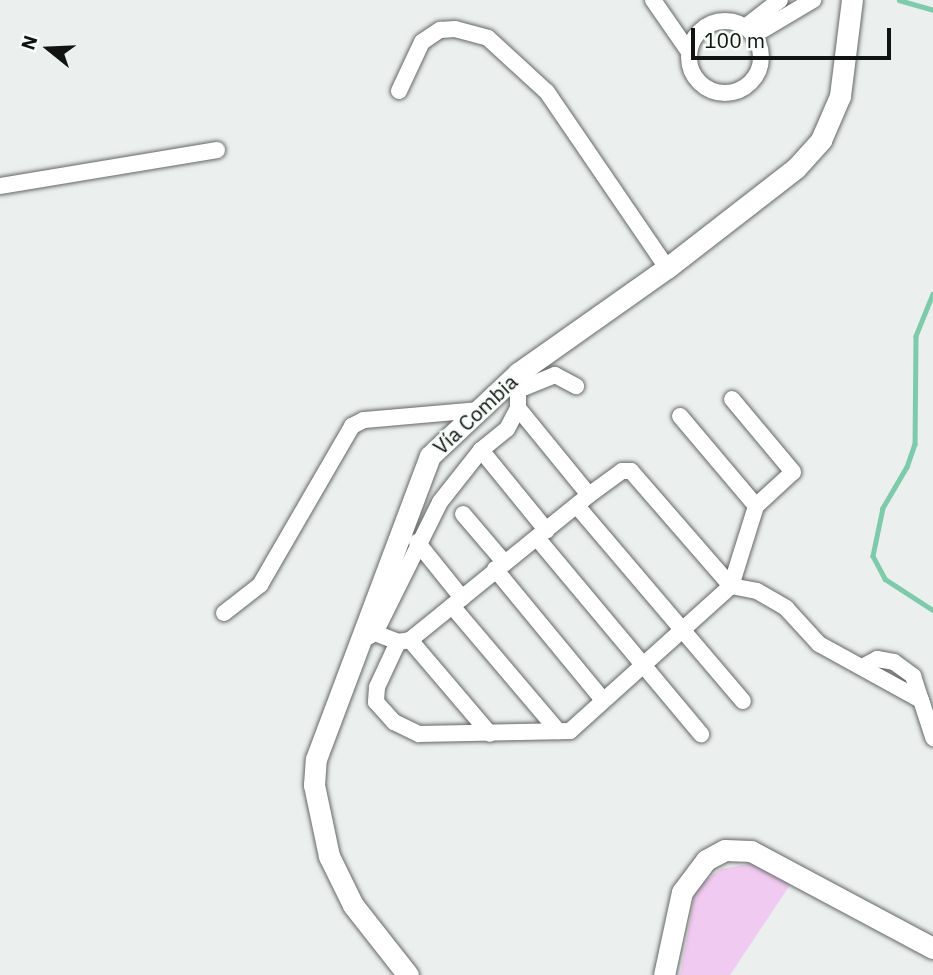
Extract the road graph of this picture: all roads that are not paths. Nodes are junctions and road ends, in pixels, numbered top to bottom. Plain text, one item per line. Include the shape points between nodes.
1 (653, 0) edge
2 (780, 0) edge
3 (813, 0) edge
4 (852, 0) edge
5 (749, 31) junction
6 (690, 52) junction
7 (400, 91) dead end
8 (217, 149) dead end
9 (0, 187) edge
10 (667, 268) junction
11 (518, 381) junction
12 (576, 386) dead end
13 (732, 399) dead end
14 (518, 408) junction
15 (478, 410) junction
16 (680, 416) dead end
17 (481, 450) junction
18 (583, 500) junction
19 (756, 506) junction
20 (463, 514) dead end
21 (542, 534) junction
22 (417, 542) junction
23 (499, 565) junction
24 (731, 586) junction
25 (457, 602) junction
26 (224, 613) dead end
27 (683, 629) junction
28 (366, 638) junction
29 (404, 641) junction
30 (643, 665) junction
31 (603, 700) junction
32 (743, 701) dead end
33 (558, 731) junction
34 (490, 734) junction
35 (701, 734) dead end
36 (933, 738) edge
37 (931, 944) edge
38 (408, 975) edge
39 (664, 975) edge

1 - 6 street
2 - 5 street
3 - 5 street
4 - 10 main road, Vía Combia via 840,96 821,140 796,167
5 - 6 street via 724,21 713,24 695,38
5 - 6 street via 762,57 760,68 754,79 735,92 711,91 701,84 692,74
7 - 10 street via 422,42 440,30 488,38 547,93
8 - 9 street
10 - 11 main road, Vía Combia
11 - 12 street via 555,376
11 - 14 street
11 - 15 main road, Vía Combia
13 - 19 street via 793,472
14 - 17 street via 507,429
14 - 18 street
15 - 26 street via 364,420 352,426 260,585
15 - 28 main road, Vía Combia via 430,456
16 - 19 street
17 - 21 street
17 - 22 street via 440,502
18 - 21 street
18 - 24 street via 622,471 637,473
18 - 27 street
19 - 24 street
20 - 23 street
21 - 23 street
21 - 30 street
22 - 25 street
22 - 28 street
23 - 25 street
23 - 31 street
24 - 27 street
24 - 36 street via 757,590 786,608 819,644 921,701
25 - 29 street
25 - 33 street
27 - 30 street
27 - 32 street
28 - 29 street
28 - 38 main road, Vía Combia via 316,759 313,785 329,856 353,905
29 - 34 street
29 - 34 street via 377,687 376,702 394,723 419,734
30 - 31 street
30 - 35 street
31 - 33 street via 570,731
33 - 34 street
37 - 39 main road via 751,851 725,850 706,860 682,892

